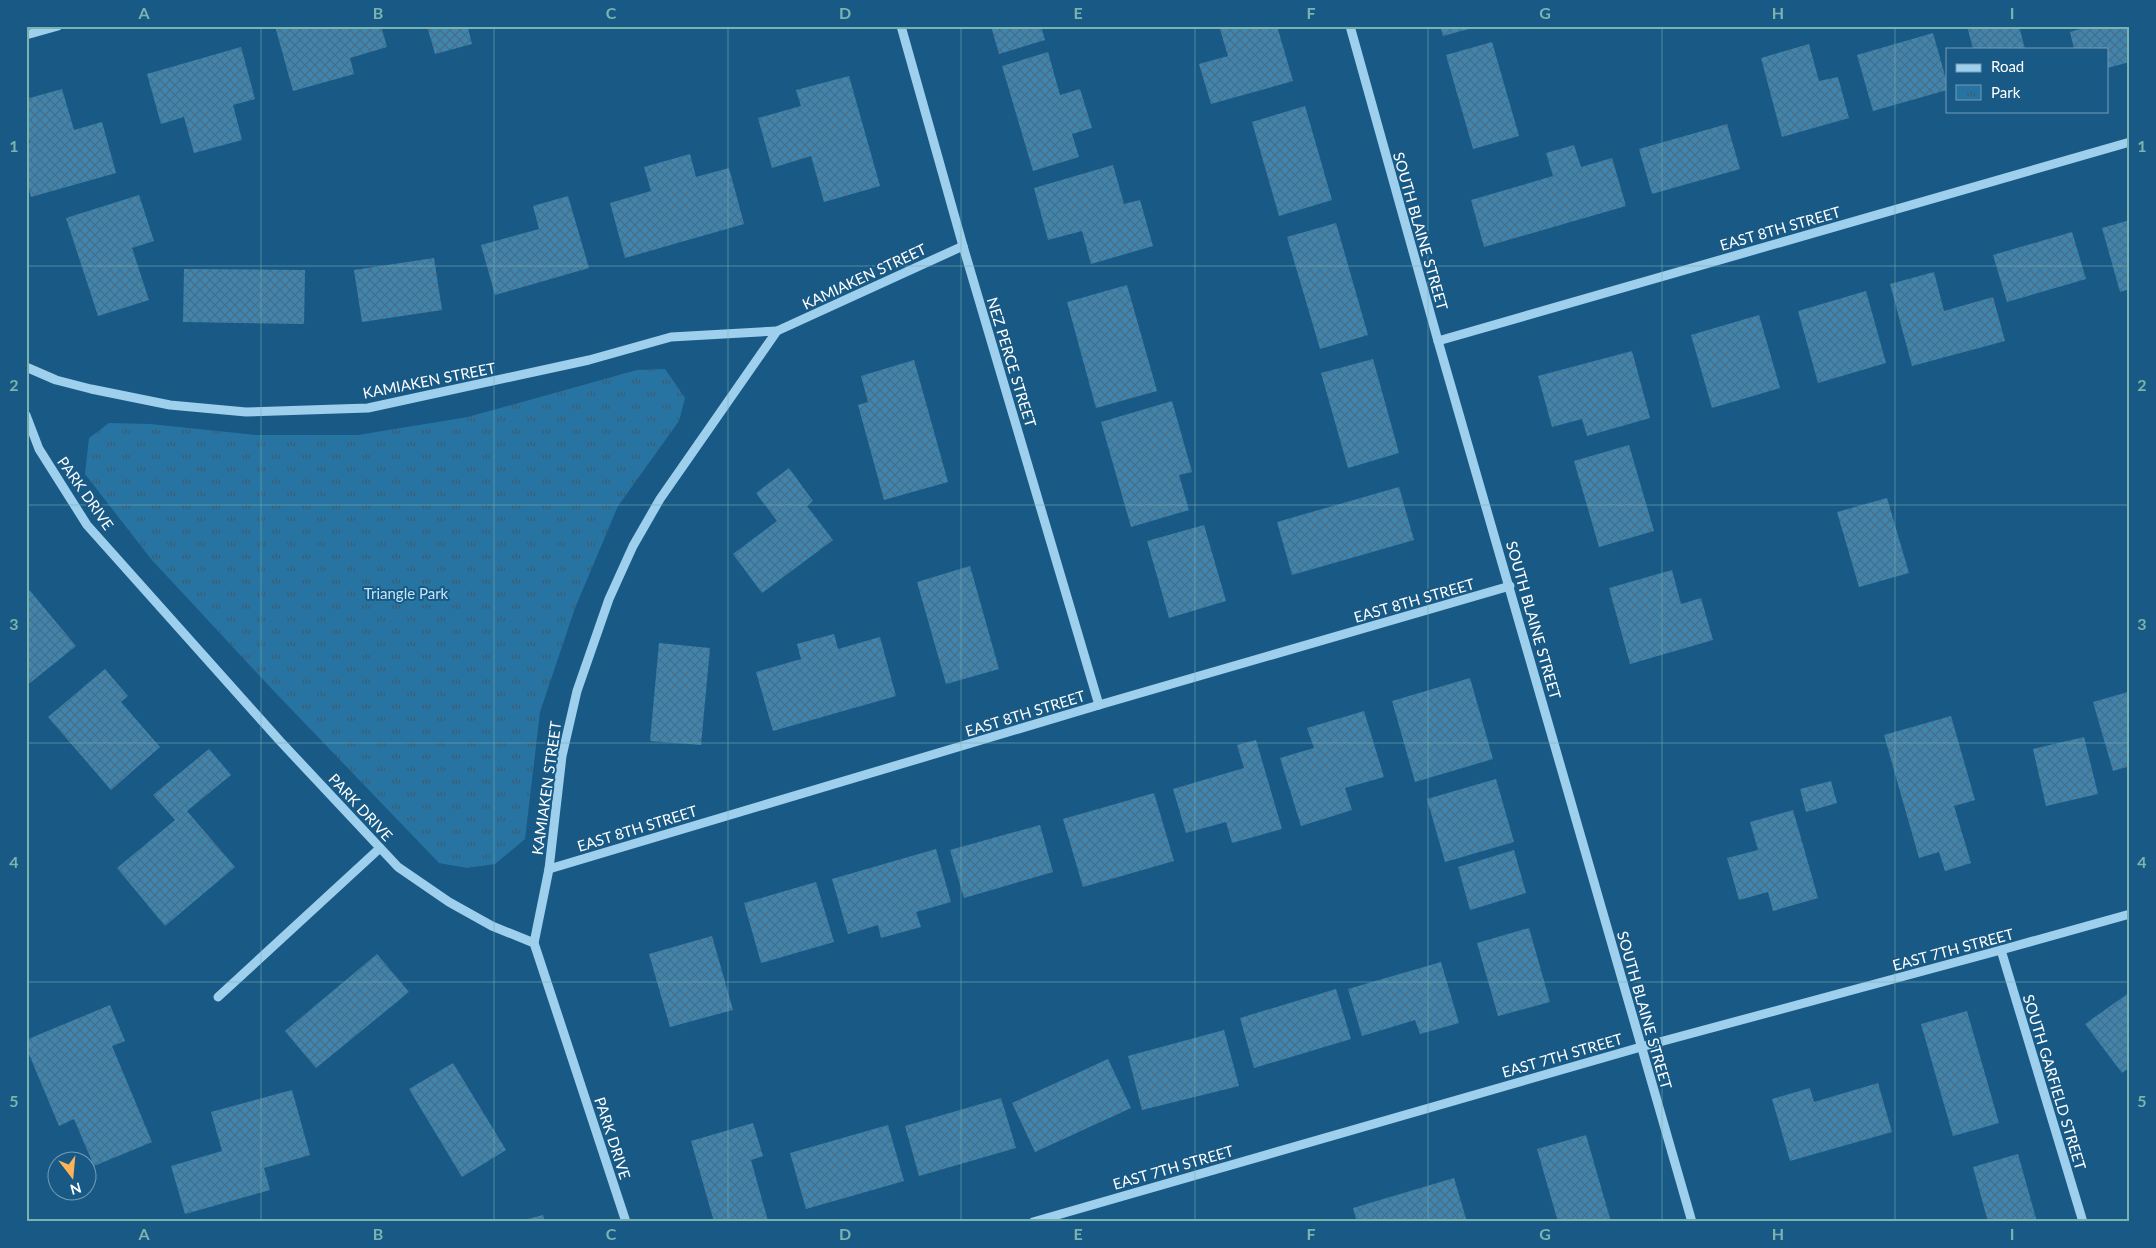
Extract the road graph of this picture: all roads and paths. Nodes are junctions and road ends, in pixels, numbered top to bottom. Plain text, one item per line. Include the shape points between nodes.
1 (58, 26) edge
2 (901, 26) edge
3 (1350, 26) edge
4 (26, 35) edge
5 (2130, 142) edge
6 (963, 246) junction
7 (777, 331) junction
8 (1438, 341) junction
9 (26, 367) edge
10 (26, 415) edge
11 (1510, 586) junction
12 (1099, 705) junction
13 (380, 848) junction
14 (549, 869) junction
15 (2130, 914) edge
16 (534, 943) junction
17 (2002, 950) junction
18 (218, 997) dead end
19 (1641, 1047) junction
20 (626, 1222) edge
21 (1033, 1222) edge
22 (1692, 1222) edge
23 (2083, 1222) edge

1 - 4 street
2 - 6 street, NEZ PERCE STREET
3 - 8 street, SOUTH BLAINE STREET
5 - 8 street, EAST 8TH STREET
6 - 7 street, KAMIAKEN STREET
6 - 12 street, NEZ PERCE STREET
7 - 9 street, KAMIAKEN STREET via 671,336 589,360 368,408 246,412 170,405 56,380
7 - 14 street, KAMIAKEN STREET via 660,500 633,546 609,599 577,691 562,756
8 - 11 street, SOUTH BLAINE STREET
10 - 13 street, PARK DRIVE via 39,449 87,525
11 - 12 street, EAST 8TH STREET
11 - 19 street, SOUTH BLAINE STREET
12 - 14 street, EAST 8TH STREET
13 - 16 street, PARK DRIVE via 398,867 449,902 492,926
13 - 18 street
14 - 16 street, KAMIAKEN STREET
15 - 17 street, EAST 7TH STREET
16 - 20 street, PARK DRIVE
17 - 19 street, EAST 7TH STREET
17 - 23 street, SOUTH GARFIELD STREET
19 - 21 street, EAST 7TH STREET
19 - 22 street, SOUTH BLAINE STREET

